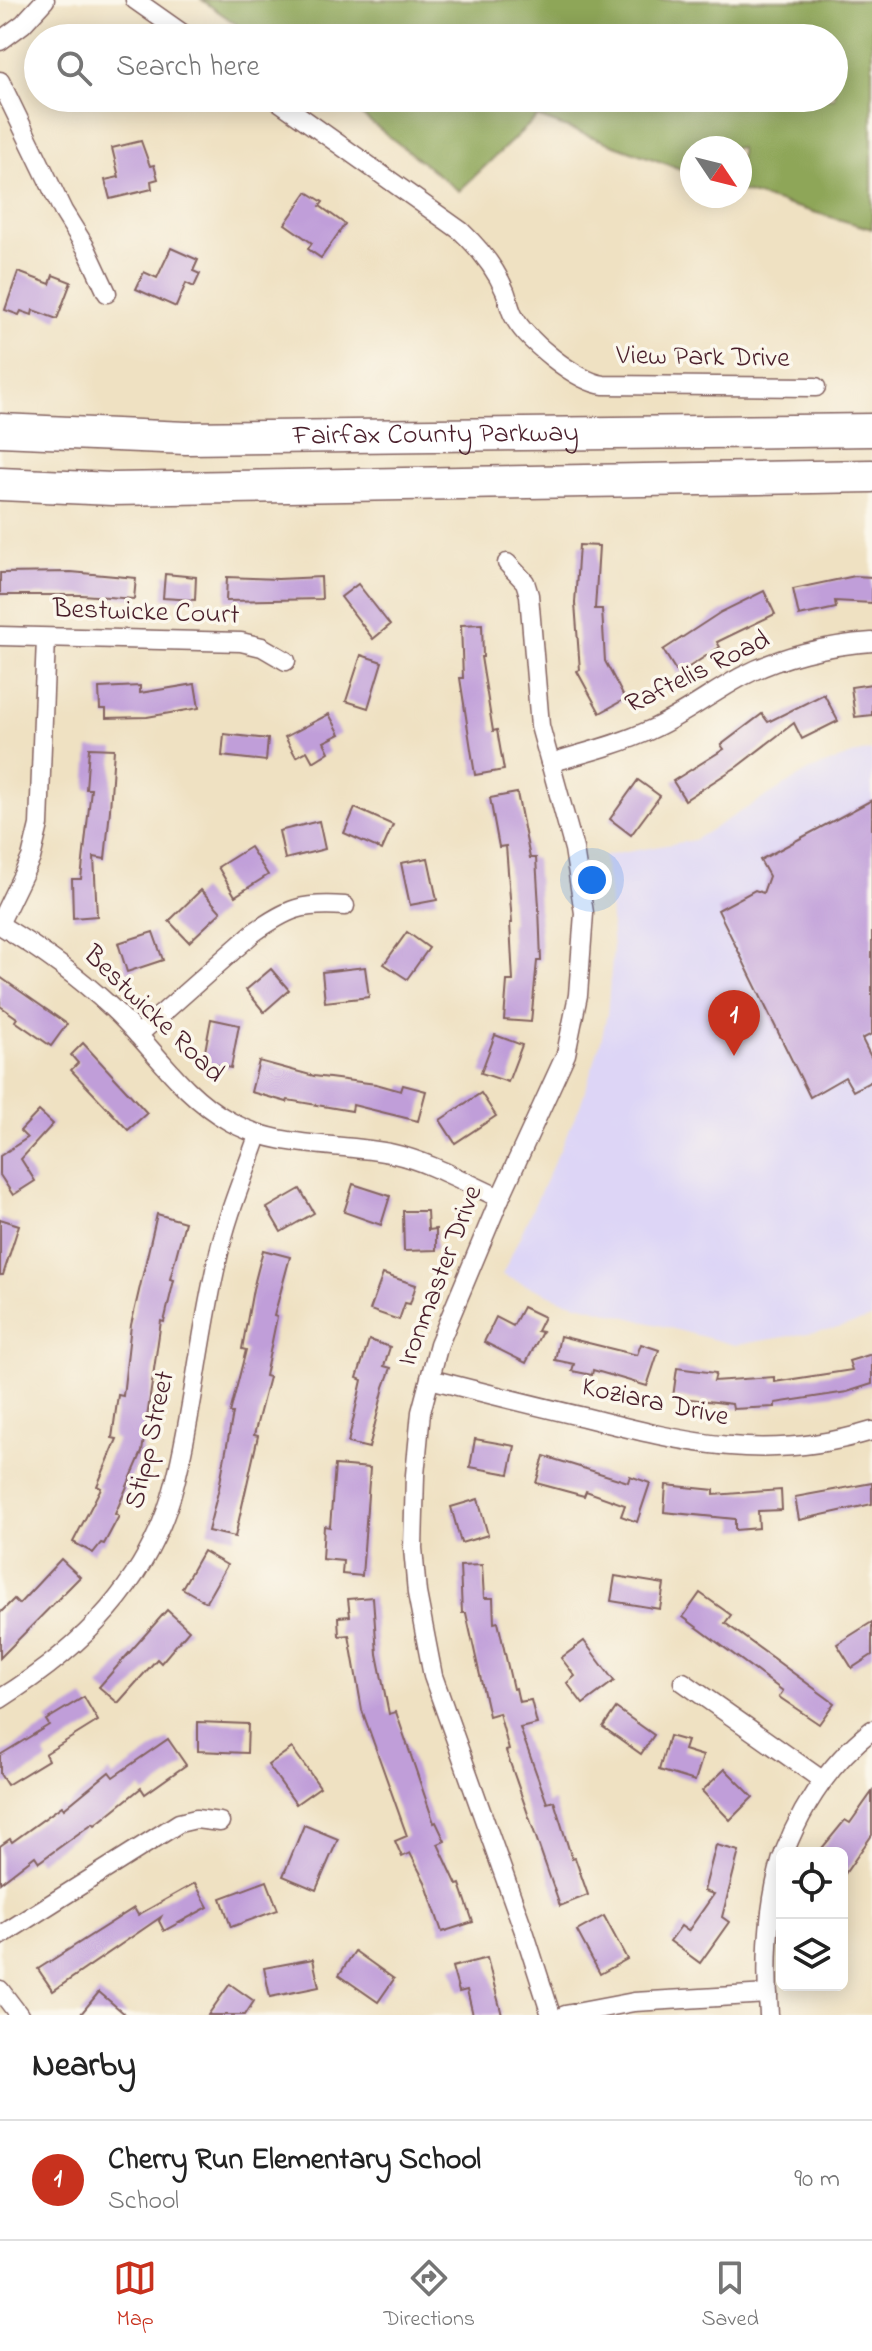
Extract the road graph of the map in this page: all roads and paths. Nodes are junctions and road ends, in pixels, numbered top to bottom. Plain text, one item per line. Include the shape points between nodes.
1 (45, 0) edge
2 (135, 0) edge
3 (169, 24) edge
4 (0, 41) edge
5 (0, 81) edge
6 (294, 112) edge
7 (107, 293) dead end
8 (816, 387) dead end
9 (0, 430) edge
10 (872, 430) edge
11 (872, 476) edge
12 (0, 484) edge
13 (507, 563) dead end
14 (0, 636) edge
15 (46, 638) junction
16 (872, 642) edge
17 (286, 661) dead end
18 (550, 763) junction
19 (345, 906) dead end
20 (0, 924) edge
21 (138, 1035) junction
22 (258, 1136) junction
23 (500, 1198) junction
24 (430, 1379) junction
25 (872, 1431) edge
26 (683, 1682) dead end
27 (0, 1699) edge
28 (872, 1730) edge
29 (822, 1780) junction
30 (220, 1822) dead end
31 (786, 1847) edge
32 (776, 1887) edge
33 (0, 1936) edge
34 (0, 1990) edge
35 (768, 1994) junction
36 (19, 2015) edge
37 (551, 2015) edge
38 (565, 2015) edge
39 (769, 2015) edge

1 - 4 street
2 - 3 street
5 - 7 street
6 - 8 street, View Park Drive via 461,231 494,268 514,317 551,357 585,380 604,385
9 - 10 highway, Fairfax County Parkway via 186,438
11 - 12 highway, Fairfax County Parkway via 112,489
13 - 18 street, Ironmaster Drive via 525,582 529,595 537,698
14 - 15 street, Bestwicke Court
15 - 17 street, Bestwicke Court via 241,642
15 - 20 street via 39,825 31,858
16 - 18 street, Raftelis Road via 830,647 769,665 651,730
18 - 23 street, Ironmaster Drive via 574,849 584,913 578,995 566,1054
19 - 21 street via 311,904 270,921
20 - 21 street, Bestwicke Road via 73,974
21 - 22 street, Bestwicke Road via 191,1095
22 - 23 street, Bestwicke Road via 397,1155
22 - 27 street, Stipp Street via 218,1256 175,1484 151,1545 123,1591 83,1638
23 - 24 street, Ironmaster Drive via 448,1319
24 - 25 street, Koziara Drive via 709,1446 779,1448
24 - 37 street, Ironmaster Drive via 421,1412 413,1548 423,1635 447,1722
26 - 29 street
28 - 29 street
29 - 31 street
30 - 33 street via 179,1823
32 - 35 street via 769,1919
34 - 36 street
35 - 38 street via 634,2002
35 - 39 street

